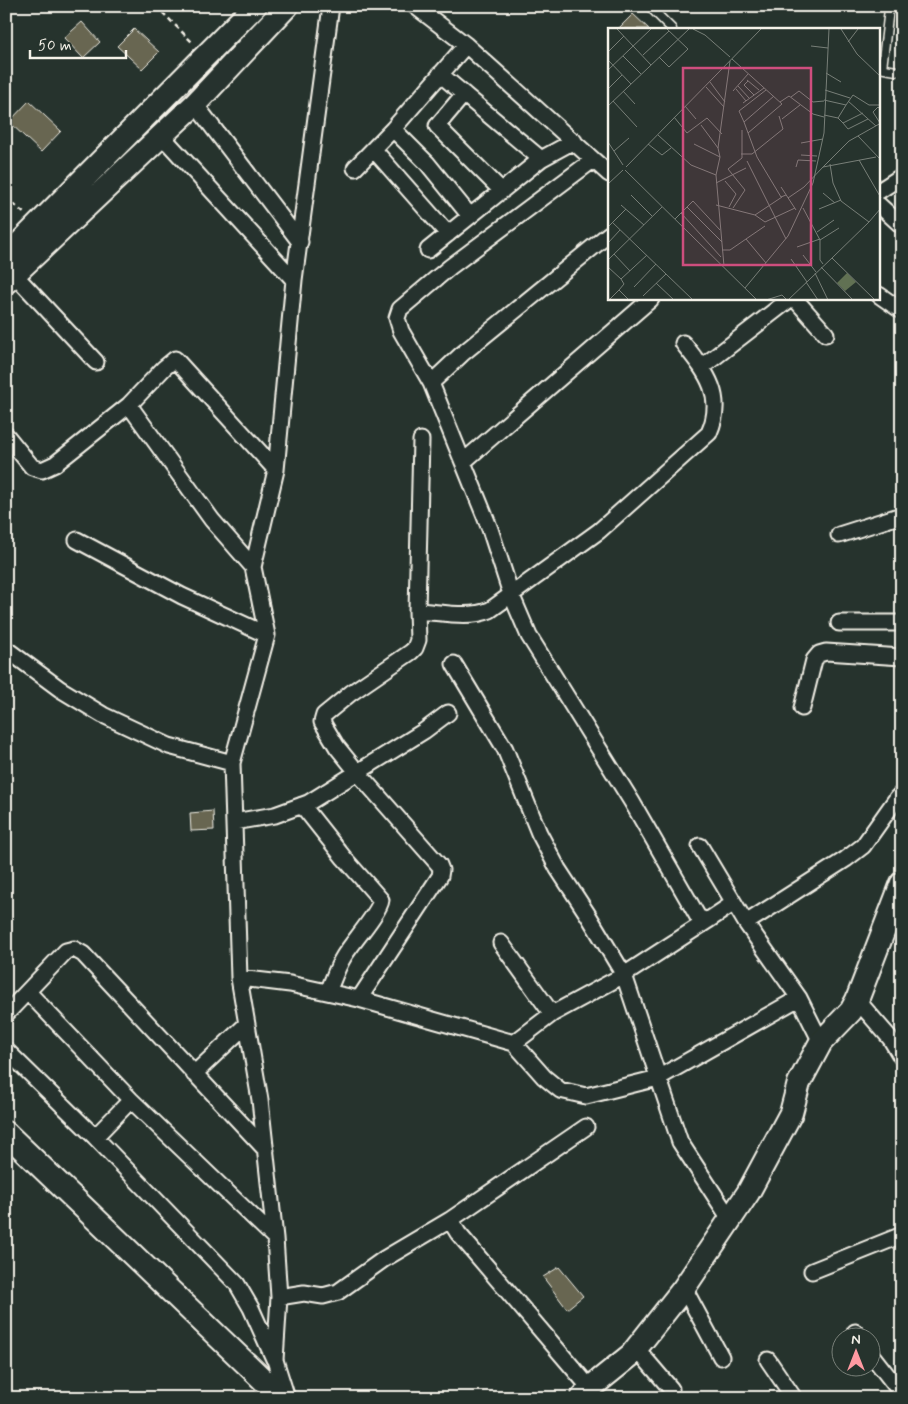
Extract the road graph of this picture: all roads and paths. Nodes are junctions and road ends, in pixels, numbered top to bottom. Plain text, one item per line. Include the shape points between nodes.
1 (156, 6) edge
2 (255, 6) edge
3 (286, 6) edge
4 (331, 6) edge
5 (415, 6) edge
6 (649, 6) edge
7 (889, 9) dead end
8 (671, 28) edge
9 (466, 46) junction
10 (206, 56) junction
11 (880, 68) edge
12 (902, 72) edge
13 (440, 74) junction
14 (464, 94) junction
15 (195, 104) junction
16 (393, 130) junction
17 (162, 136) junction
18 (574, 141) junction
19 (374, 150) junction
20 (541, 159) junction
21 (593, 160) junction
22 (355, 168) dead end
23 (608, 173) edge
24 (902, 176) edge
25 (880, 190) edge
26 (502, 191) junction
27 (6, 198) edge
28 (880, 207) edge
29 (470, 216) junction
30 (38, 225) junction
31 (902, 226) edge
32 (448, 234) junction
33 (608, 235) edge
34 (300, 242) junction
35 (428, 250) dead end
36 (9, 271) edge
37 (294, 280) junction
38 (880, 296) edge
39 (650, 300) edge
40 (789, 300) edge
41 (796, 300) edge
42 (902, 311) edge
43 (826, 334) dead end
44 (682, 343) dead end
45 (96, 362) dead end
46 (702, 367) junction
47 (431, 383) junction
48 (129, 405) junction
49 (6, 435) edge
50 (421, 440) dead end
51 (463, 462) junction
52 (276, 470) junction
53 (902, 515) edge
54 (839, 535) dead end
55 (77, 540) dead end
56 (253, 567) junction
57 (511, 594) junction
58 (417, 611) junction
59 (839, 623) dead end
60 (902, 623) edge
61 (267, 635) junction
62 (6, 649) edge
63 (902, 657) edge
64 (454, 664) dead end
65 (802, 708) dead end
66 (448, 713) dead end
67 (232, 763) junction
68 (358, 773) junction
69 (902, 793) edge
70 (302, 805) junction
71 (234, 822) junction
72 (700, 846) dead end
73 (902, 883) edge
74 (734, 904) junction
75 (707, 921) junction
76 (746, 923) junction
77 (501, 943) dead end
78 (624, 975) junction
79 (239, 978) junction
80 (28, 992) junction
81 (328, 992) junction
82 (799, 998) junction
83 (359, 999) junction
84 (857, 1000) junction
85 (6, 1014) edge
86 (552, 1014) junction
87 (246, 1024) junction
88 (821, 1042) junction
89 (514, 1043) junction
90 (6, 1050) edge
91 (902, 1058) edge
92 (194, 1074) junction
93 (658, 1078) junction
94 (131, 1100) junction
95 (586, 1127) dead end
96 (6, 1133) edge
97 (96, 1137) junction
98 (266, 1150) junction
99 (730, 1219) junction
100 (450, 1220) junction
101 (902, 1235) edge
102 (275, 1238) junction
103 (812, 1271) dead end
104 (684, 1288) junction
105 (279, 1297) junction
106 (636, 1348) junction
107 (721, 1357) dead end
108 (275, 1360) junction
109 (768, 1360) dead end
110 (880, 1366) edge
111 (671, 1389) dead end
112 (586, 1393) edge
113 (902, 1394) edge
114 (282, 1398) edge
115 (288, 1398) edge
116 (794, 1398) edge

1 - 10 path
2 - 10 main road
3 - 15 main road
4 - 34 street
5 - 9 street
6 - 8 lane
7 - 11 lane
9 - 13 street
9 - 18 street
10 - 30 main road
11 - 12 lane
13 - 14 street
13 - 16 street
14 - 20 street
14 - 26 street via 437,126
15 - 17 main road
15 - 34 street
16 - 19 street
16 - 29 street via 427,163
17 - 36 main road
17 - 37 street
18 - 20 street
18 - 21 street
19 - 22 street
19 - 32 street
20 - 26 street
21 - 23 street
21 - 47 street via 450,267 400,309 397,318 401,331
24 - 25 street
26 - 29 street
27 - 30 path
28 - 31 street
29 - 32 street
30 - 36 main road
32 - 35 street
33 - 47 street
34 - 37 street
36 - 45 street
37 - 52 street
38 - 42 street
39 - 51 street
40 - 46 street
41 - 43 street
44 - 46 street
46 - 57 street via 713,387 716,401 709,433 599,531
47 - 51 street
48 - 49 street via 56,464 42,470 32,467
48 - 52 street via 175,359
48 - 56 street via 212,520
50 - 58 street
51 - 57 street
52 - 56 street
53 - 54 street
55 - 61 street via 182,596
56 - 61 street
57 - 58 street via 482,613
57 - 75 street via 529,636 632,802 698,917
58 - 68 street via 418,640 415,648 324,714 322,722 325,729
59 - 60 street
61 - 67 street
62 - 67 street via 60,689 103,715 169,746
63 - 65 street via 819,654 814,660
64 - 78 street via 505,749 539,833 558,869
66 - 68 street
67 - 71 street
68 - 70 street
68 - 83 street via 441,870
69 - 76 street via 863,846
70 - 71 street via 275,815
70 - 81 street via 381,900 342,959
71 - 79 street
72 - 74 street
73 - 84 main road
74 - 75 street
74 - 76 street
75 - 78 street
76 - 82 street
77 - 86 street
78 - 86 street
78 - 93 street
79 - 81 street
79 - 87 street
80 - 85 street
80 - 92 street via 66,951 74,949 83,954
80 - 94 street
81 - 83 street
82 - 88 street
82 - 93 street
83 - 89 street
84 - 88 main road via 851,1011
84 - 91 street via 890,1038
86 - 89 street
87 - 92 street
87 - 98 street
88 - 99 main road via 800,1083 791,1113 748,1193
89 - 93 street via 560,1090 586,1096
90 - 97 street
92 - 98 street
93 - 99 street via 680,1142
94 - 97 street
94 - 102 street
95 - 100 street
96 - 114 main road
97 - 108 street via 237,1284
98 - 102 street
99 - 104 main road
100 - 105 street via 384,1259 338,1292 323,1296
100 - 112 street
101 - 103 street
102 - 105 street
104 - 106 main road
104 - 107 street
105 - 108 street
106 - 111 street
106 - 112 main road
108 - 115 street
109 - 116 street
110 - 113 street

